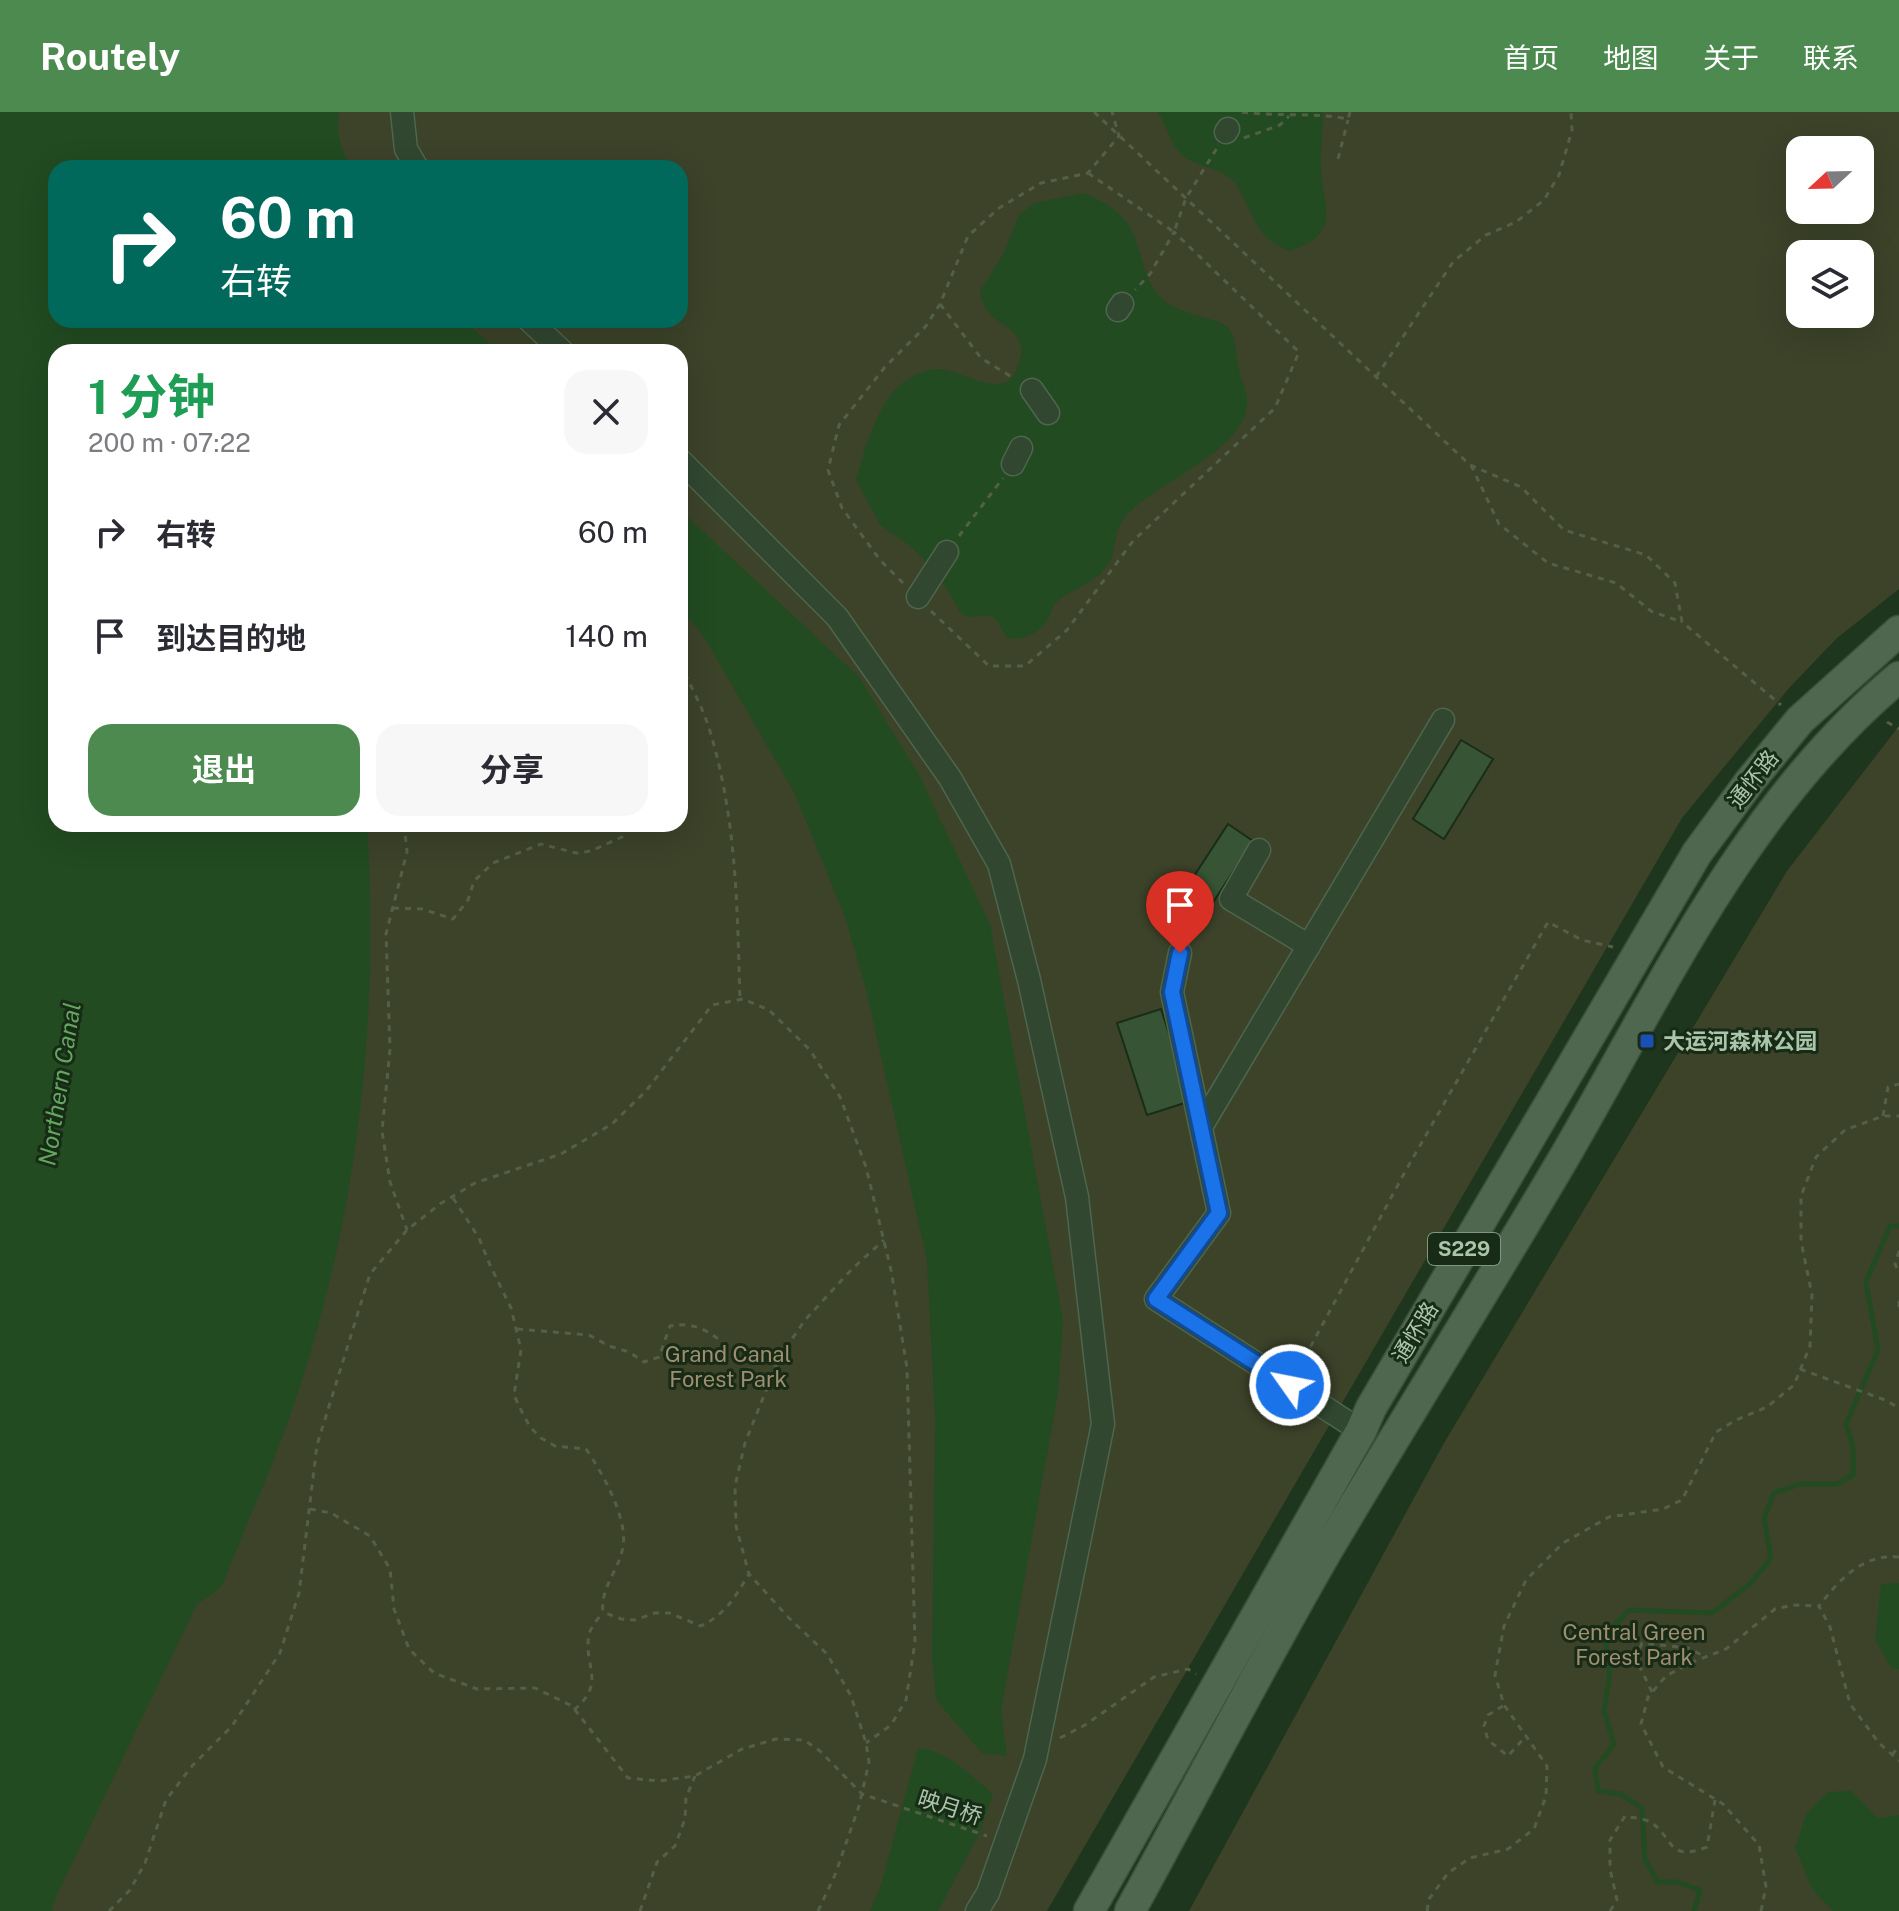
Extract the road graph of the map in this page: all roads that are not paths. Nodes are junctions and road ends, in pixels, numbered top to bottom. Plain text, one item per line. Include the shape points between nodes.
1 (402, 112) edge
2 (412, 160) edge
3 (538, 328) edge
4 (554, 344) edge
5 (1032, 390) dead end
6 (1048, 413) dead end
7 (688, 468) edge
8 (947, 552) road end
9 (924, 588) dead end
10 (1899, 631) edge
11 (1893, 691) edge
12 (1443, 720) dead end
13 (1259, 850) dead end
14 (1309, 946) junction
15 (1180, 953) dead end
16 (1201, 1127) junction
17 (1361, 1431) junction
18 (977, 1911) edge
19 (1089, 1911) edge
20 (1130, 1911) edge

1 - 2 street
3 - 4 street
5 - 6 street
7 - 18 street via 837,617 950,778 999,864 1077,1197 1103,1424 1035,1759
8 - 9 street
10 - 17 main road, 通怀路 / S229 via 1800,720 1697,853
11 - 20 main road, 通怀路 / S229 via 1841,728 1768,815 1718,890 1329,1547
12 - 14 street
13 - 14 street via 1231,899
14 - 16 street
15 - 16 street via 1172,992
16 - 17 street via 1219,1213 1156,1299
17 - 19 main road, 通怀路 / S229

